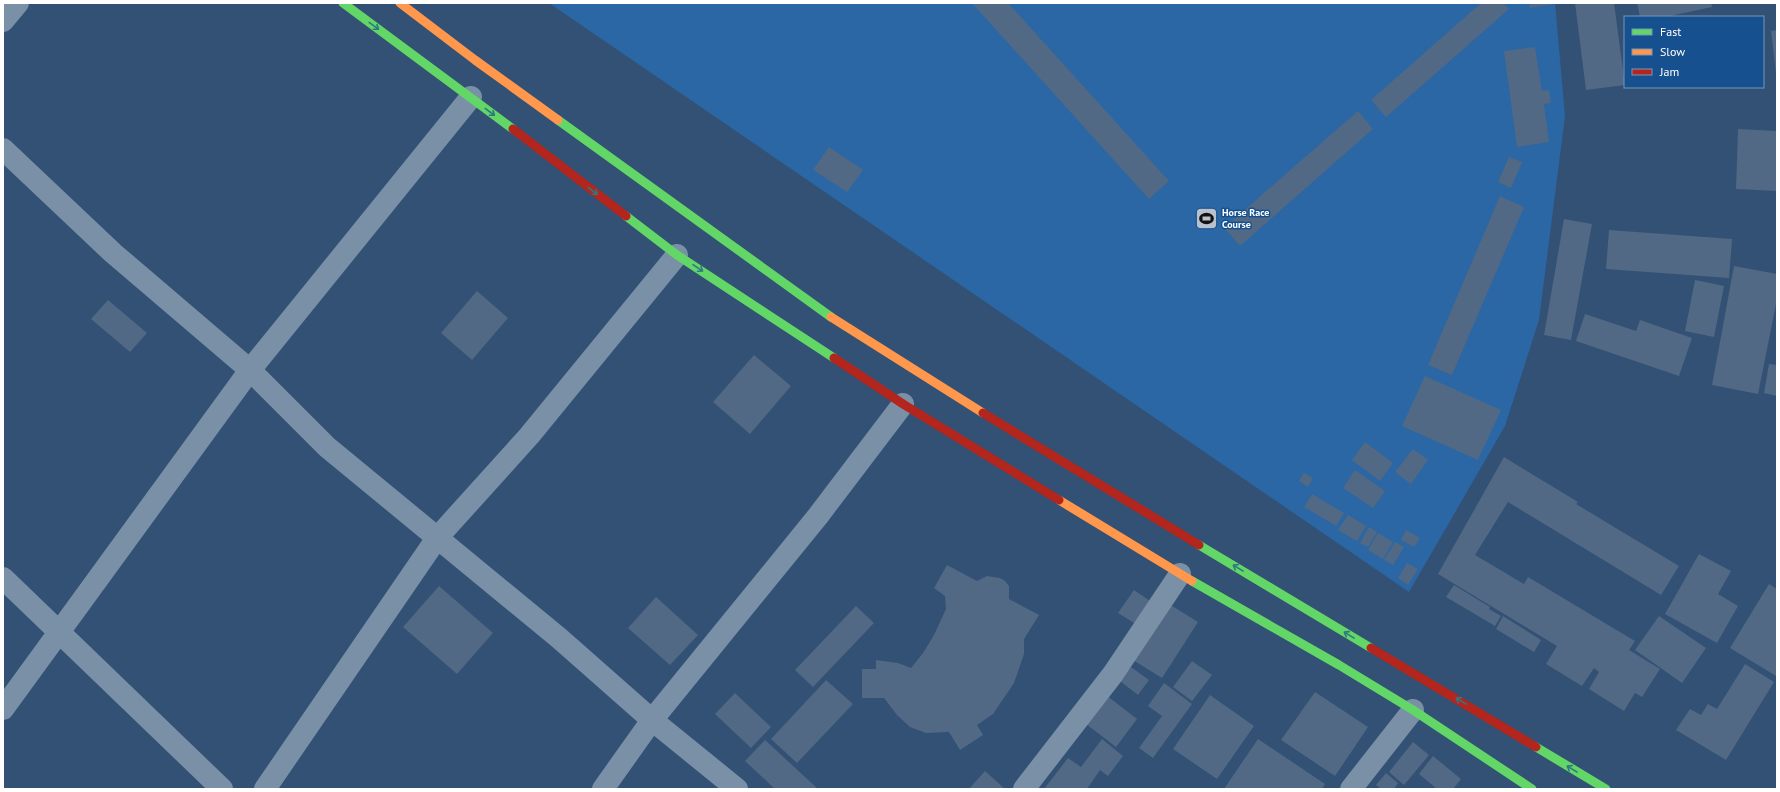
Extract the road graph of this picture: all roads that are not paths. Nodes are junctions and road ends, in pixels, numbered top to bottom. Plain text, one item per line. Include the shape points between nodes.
1 (18, 3) edge
2 (343, 3) edge
3 (400, 3) edge
4 (3, 21) edge
5 (471, 97) junction
6 (3, 149) edge
7 (677, 255) junction
8 (250, 370) junction
9 (903, 404) junction
10 (437, 538) junction
11 (1180, 574) junction
12 (3, 578) edge
13 (61, 632) junction
14 (3, 709) edge
15 (1413, 710) junction
16 (652, 720) junction
17 (222, 789) edge
18 (265, 789) edge
19 (603, 789) edge
20 (737, 789) edge
21 (1024, 789) edge
22 (1351, 789) edge
23 (1532, 789) edge
24 (1606, 789) edge

1 - 4 street
2 -> 5 main road
24 -> 3 main road via 1072,469 847,328
5 -> 7 main road
5 - 8 street
6 - 8 street via 113,252
7 -> 9 main road
7 - 10 street via 529,436
8 - 10 street via 327,447
8 - 13 street
9 - 11 main road
9 - 16 street via 818,516
10 - 16 street
10 - 18 street
11 - 15 main road
11 - 21 street via 1113,674
12 - 13 street
13 - 14 street
13 - 17 street
15 - 22 street
15 - 23 main road
16 - 19 street
16 - 20 street

